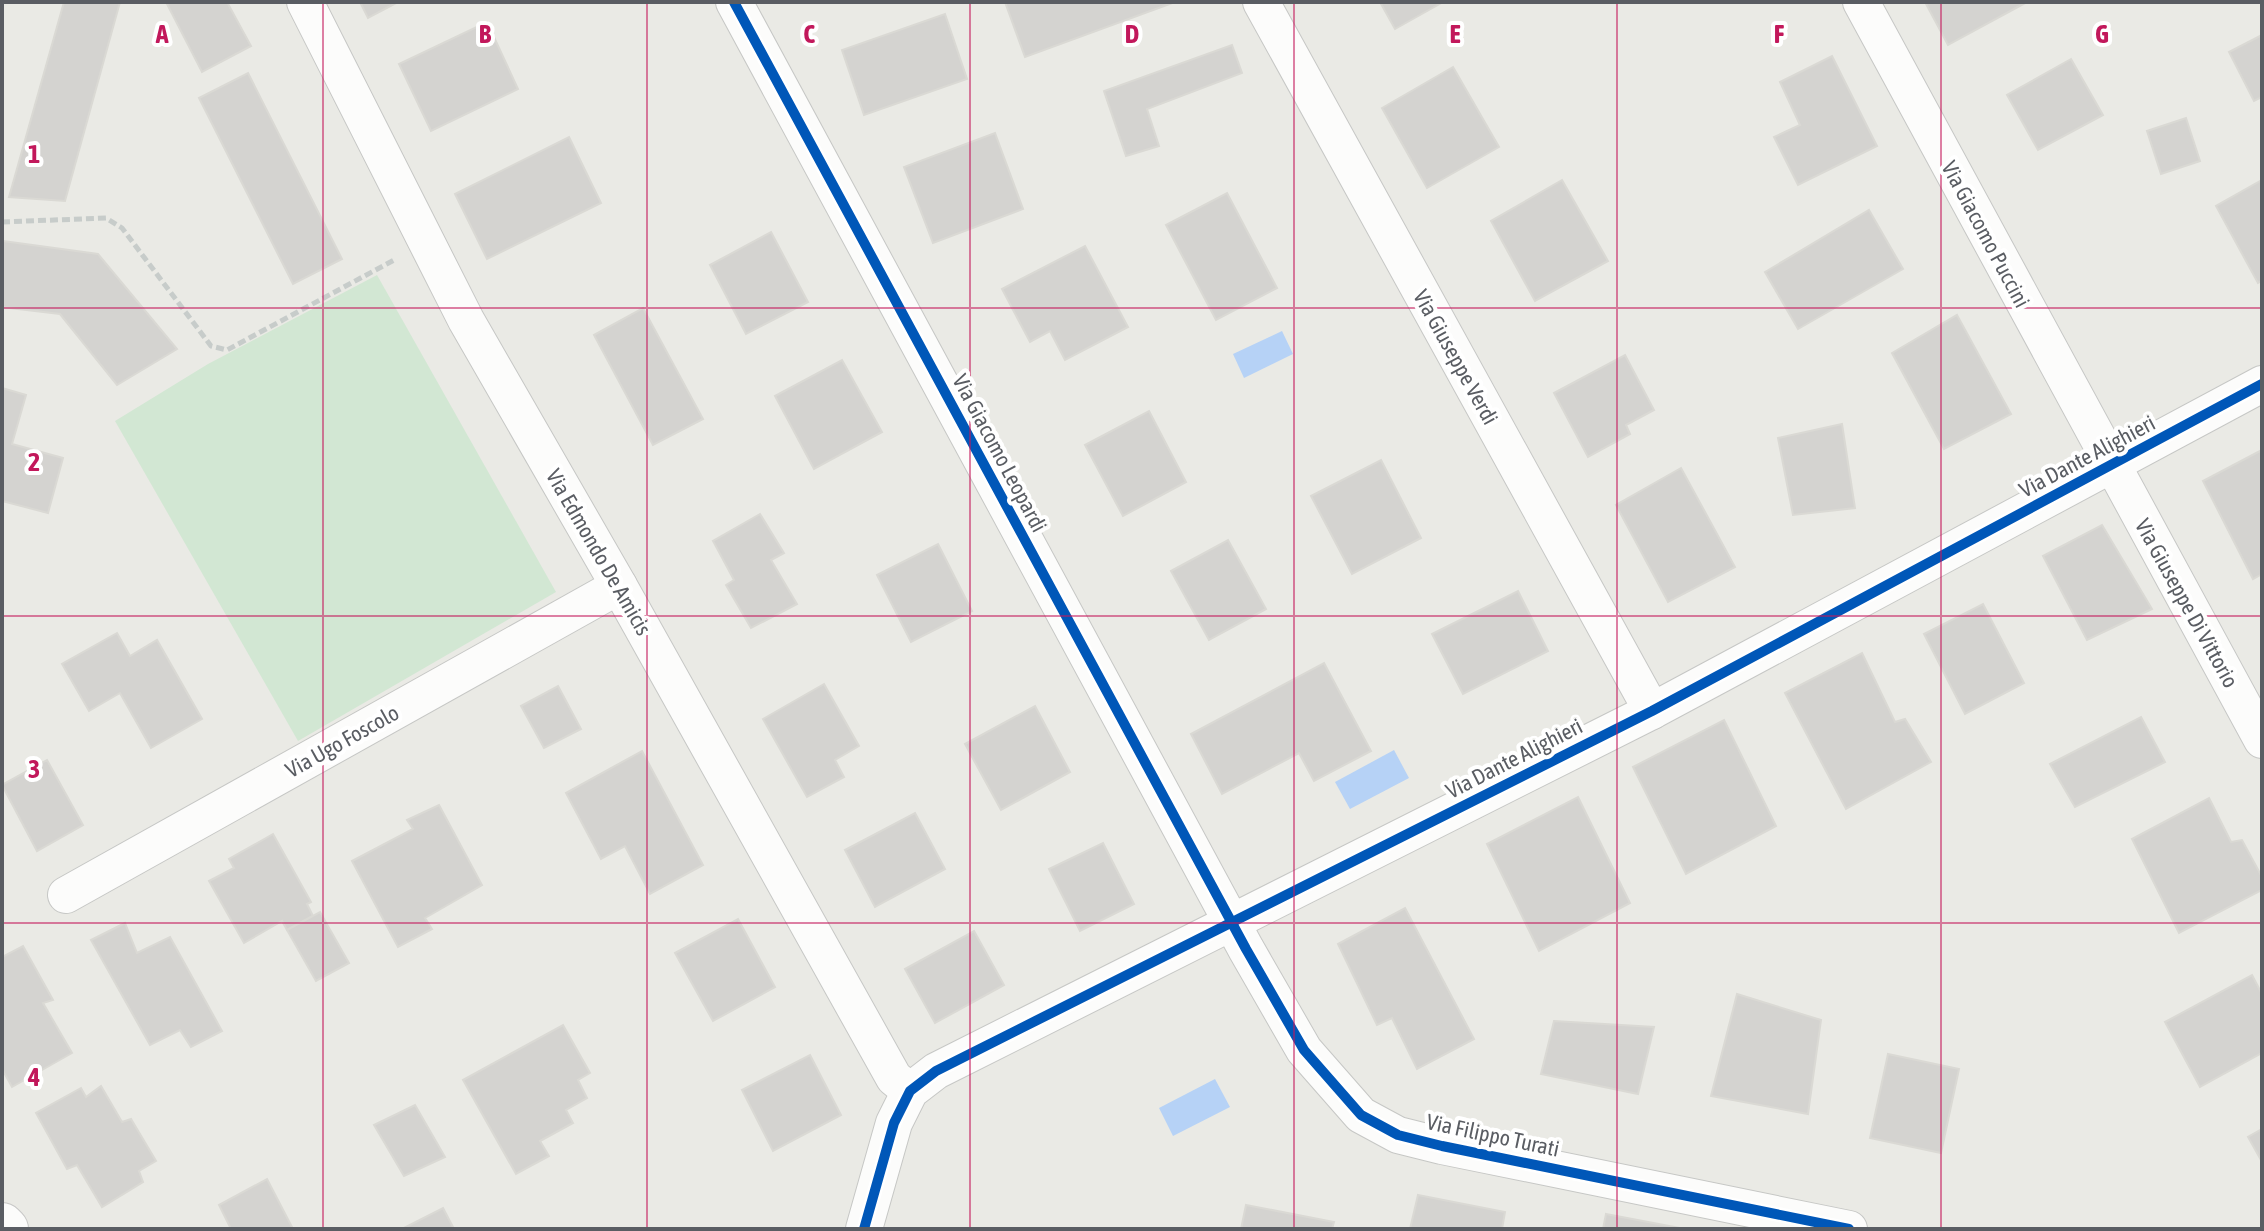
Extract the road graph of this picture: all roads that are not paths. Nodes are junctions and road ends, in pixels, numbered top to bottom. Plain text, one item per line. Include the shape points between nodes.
1 (305, 2) edge
2 (734, 2) edge
3 (1261, 2) edge
4 (1861, 2) edge
5 (2262, 384) edge
6 (2112, 465) junction
7 (619, 586) junction
8 (1652, 711) junction
9 (2262, 740) edge
10 (66, 895) dead end
11 (1232, 922) junction
12 (910, 1091) junction
13 (864, 1229) edge
14 (1849, 1229) edge

1 - 7 street, Via Edmondo De Amicis via 466,320
2 - 11 street, Via Giacomo Leopardi
3 - 8 street, Via Giuseppe Verdi
4 - 6 street, Via Giacomo Puccini
5 - 6 street, Via Dante Alighieri
6 - 8 street, Via Dante Alighieri
6 - 9 street, Via Giuseppe Di Vittorio
7 - 10 street, Via Ugo Foscolo
7 - 12 street, Via Edmondo De Amicis via 894,1078
8 - 11 street, Via Dante Alighieri
11 - 12 street, Via Dante Alighieri via 936,1071
11 - 14 street, Via Filippo Turati via 1304,1050 1361,1115 1398,1135
12 - 13 street, Via Dante Alighieri via 894,1123

